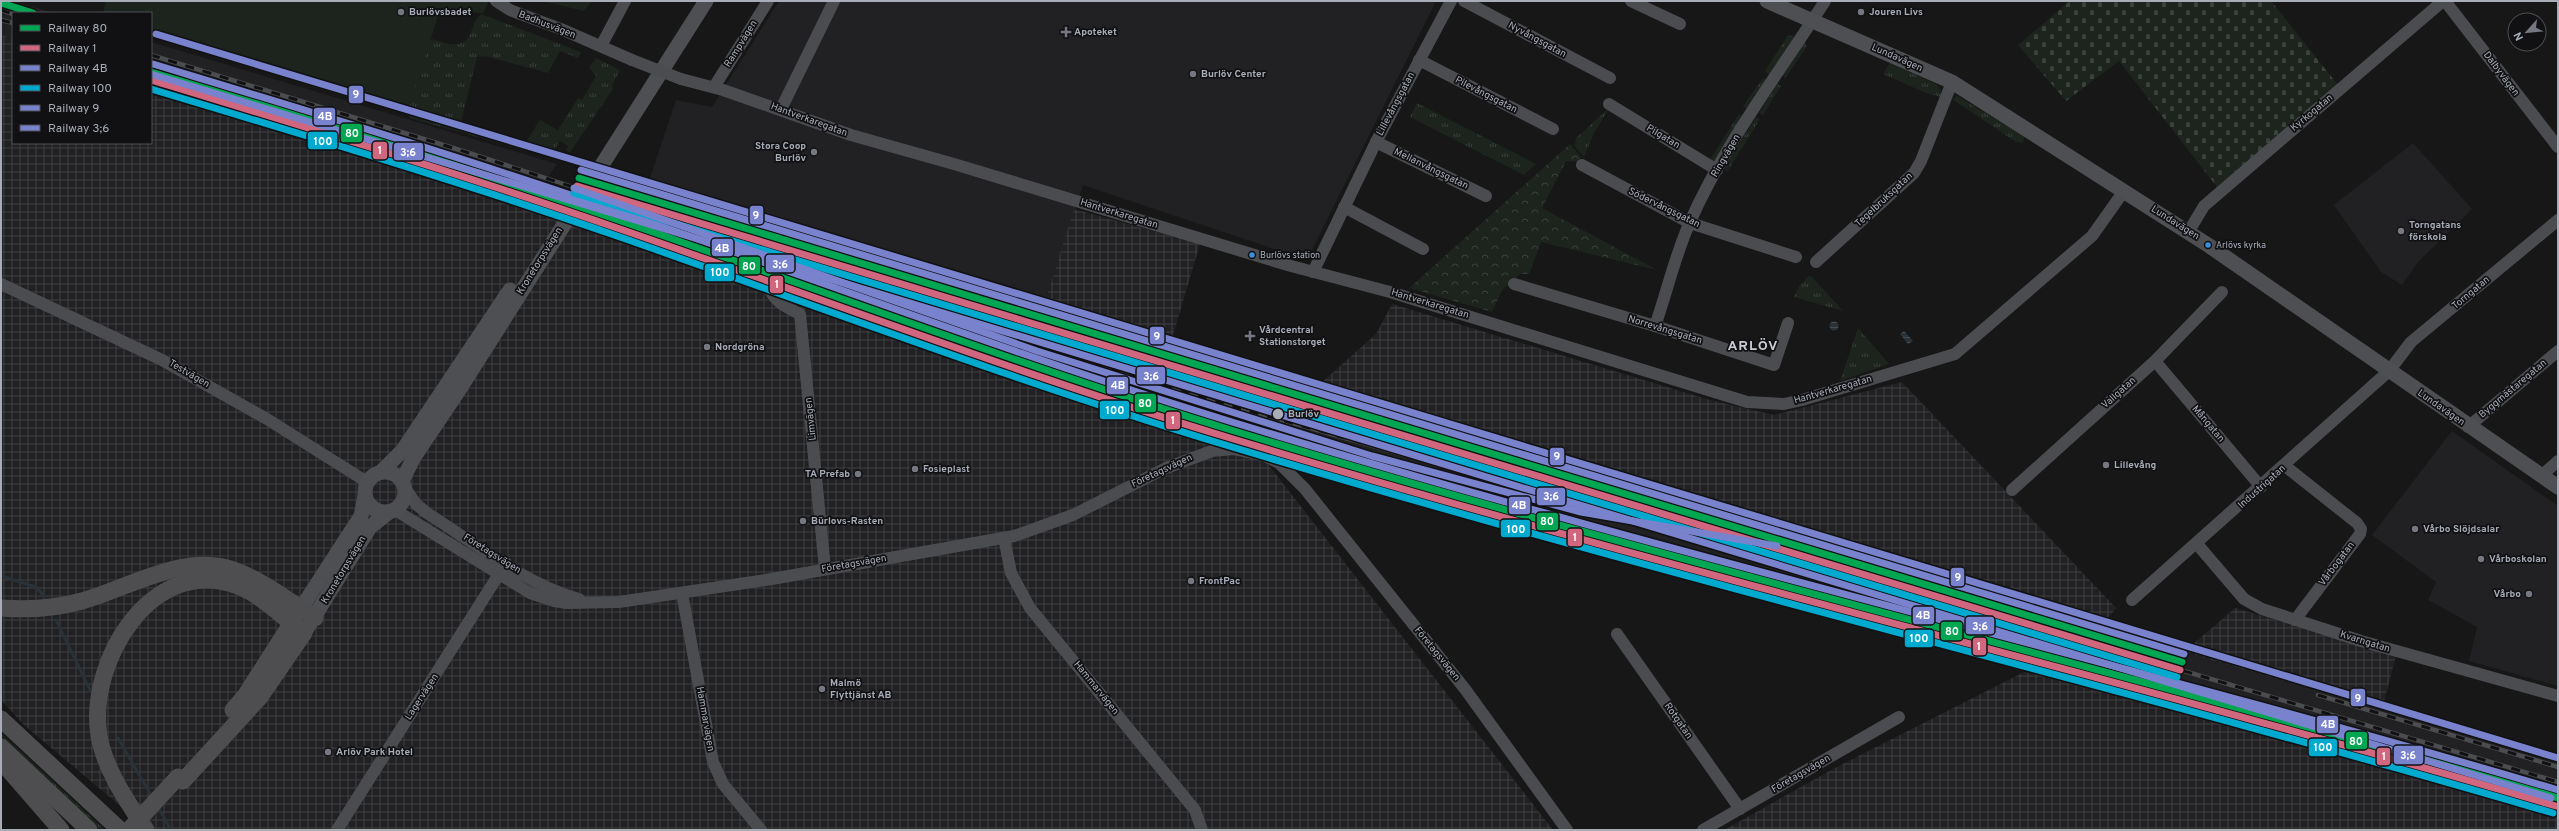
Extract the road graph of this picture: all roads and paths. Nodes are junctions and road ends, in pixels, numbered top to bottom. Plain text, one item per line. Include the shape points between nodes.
1 (496, 1) edge
2 (625, 1) edge
3 (695, 1) edge
4 (706, 1) edge
5 (768, 1) edge
6 (834, 1) edge
7 (1451, 1) edge
8 (1465, 1) edge
9 (1631, 1) edge
10 (1767, 1) edge
11 (1825, 1) edge
12 (2444, 1) edge
13 (1812, 21) junction
14 (1680, 24) dead end
15 (601, 46) junction
16 (1419, 60) junction
17 (1610, 78) dead end
18 (681, 79) joint
19 (1952, 82) junction
20 (714, 87) junction
21 (1609, 104) dead end
22 (781, 109) junction
23 (1553, 129) dead end
24 (1376, 142) junction
25 (2558, 147) edge
26 (1582, 165) dead end
27 (1718, 170) junction
28 (2124, 191) junction
29 (1486, 196) dead end
30 (1344, 207) junction
31 (2558, 220) edge
32 (1690, 222) junction
33 (2189, 231) junction
34 (1423, 249) dead end
35 (1796, 257) dead end
36 (1816, 262) dead end
37 (1313, 272) junction
38 (1, 284) edge
39 (1514, 284) dead end
40 (768, 285) dead end
41 (2222, 292) dead end
42 (1788, 323) dead end
43 (1655, 326) junction
44 (2558, 352) edge
45 (2155, 361) junction
46 (2389, 372) junction
47 (2468, 427) junction
48 (2558, 461) edge
49 (2285, 466) junction
50 (381, 472) junction
51 (2540, 476) junction
52 (404, 484) junction
53 (2261, 487) junction
54 (2558, 488) edge
55 (366, 489) junction
56 (2012, 490) dead end
57 (392, 511) junction
58 (1004, 538) junction
59 (2197, 544) junction
60 (506, 563) junction
61 (825, 569) junction
62 (499, 575) junction
63 (682, 593) junction
64 (2132, 600) dead end
65 (590, 602) junction
66 (1, 608) edge
67 (308, 613) junction
68 (2295, 620) junction
69 (297, 629) junction
70 (1617, 634) dead end
71 (2558, 696) edge
72 (1899, 717) dead end
73 (1, 719) edge
74 (1, 747) edge
75 (1, 760) edge
76 (180, 779) junction
77 (1740, 809) junction
78 (61, 830) edge
79 (89, 830) edge
80 (120, 830) edge
81 (129, 830) edge
82 (137, 830) edge
83 (146, 830) edge
84 (337, 830) edge
85 (761, 830) edge
86 (1202, 830) edge
87 (1567, 830) edge
88 (1703, 830) edge

1 - 15 street, Badhusvägen via 510,10
2 - 15 street
3 - 50 main road, Kronetorpsvägen via 619,123 447,386 403,450
4 - 52 main road, Kronetorpsvägen via 414,457
5 - 20 street, Rampvägen
6 - 22 street
7 - 16 street, Lillevångsgatan
8 - 17 street, Nyvångsgatan
9 - 14 street
10 - 13 main road, Lundavägen
11 - 13 street, Ringvägen
12 - 25 street, Dalbyvägen
12 - 33 street, Kyrkogatan via 2204,206
13 - 19 main road, Lundavägen
13 - 27 street, Ringvägen via 1769,85
15 - 18 street, Badhusvägen, bridge
16 - 23 street, Pilevångsgatan
16 - 24 street, Lillevångsgatan
18 - 20 street, Hantverkaregatan
19 - 28 main road, Lundavägen
19 - 36 street, Tegelbruksgatan via 1914,173
20 - 22 street, Hantverkaregatan
21 - 27 street, Pilgatan
22 - 37 street, Hantverkaregatan via 850,135
24 - 29 street, Mellanvångsgatan
24 - 30 street, Lillevångsgatan
26 - 32 street, Södervångsgatan
27 - 32 street, Ringvägen
28 - 33 main road, Lundavägen
28 - 37 street, Hantverkaregatan via 2092,236 1955,354 1784,404 1747,402 1390,292
30 - 34 street
30 - 37 street, Lillevångsgatan
31 - 46 street, Torngatan via 2416,338
32 - 35 street, Södervångsgatan
32 - 43 street, Ringvägen
33 - 46 main road, Lundavägen
38 - 55 street, Testvägen via 162,360 267,419
39 - 43 street, Norrevångsgatan
40 - 61 street, Limvägen via 776,301 800,314
41 - 45 street, Vallgatan
42 - 43 street, Norrevångsgatan via 1774,365
44 - 47 street, Byggmästaregatan
45 - 53 street, Mångatan
45 - 56 street, Vallgatan
46 - 47 main road, Lundavägen
46 - 49 street, Industrigatan
47 - 51 main road, Lundavägen
48 - 51 street
49 - 53 street, Industrigatan
49 - 68 street, Vårbogatan via 2358,523 2361,529 2360,534
50 - 52 main road via 393,473
50 - 55 main road via 371,477
51 - 54 main road, Lundavägen
52 - 57 main road via 403,500
52 - 60 street, Företagsvägen via 416,504
53 - 59 street, Industrigatan
55 - 57 main road via 374,509
55 - 67 main road, Kronetorpsvägen via 361,516
57 - 62 street, Företagsvägen via 461,549
57 - 67 main road, Kronetorpsvägen via 370,527
58 - 61 street, Företagsvägen
58 - 86 street, Hammarvägen via 1011,573 1030,608 1195,810
58 - 87 street, Företagsvägen via 1073,515 1196,455 1234,449 1263,455 1279,463 1306,489 1465,689
59 - 64 street, Industrigatan
59 - 68 street, Kvarngatan via 2244,599 2262,609
60 - 62 street, Lagervägen
60 - 65 street, Företagsvägen via 569,596
61 - 63 street, Företagsvägen
62 - 65 street, Företagsvägen via 530,593 554,601
62 - 84 street, Lagervägen
63 - 65 street, Företagsvägen via 619,602
63 - 85 street, Hammarvägen via 713,762 723,784
66 - 67 highway via 48,607 81,602 175,568 206,565 239,572
67 - 69 main road, Kronetorpsvägen
68 - 71 street, Kvarngatan
69 - 76 highway
69 - 83 highway via 238,586 221,581 185,584 165,592 146,605 126,627 114,646 103,673 99,692 98,729 110,770
70 - 77 street, Rotgatan
72 - 77 street, Företagsvägen
73 - 80 highway
74 - 79 highway
75 - 78 highway
76 - 81 highway, bridge
76 - 82 highway
77 - 88 street, Företagsvägen

